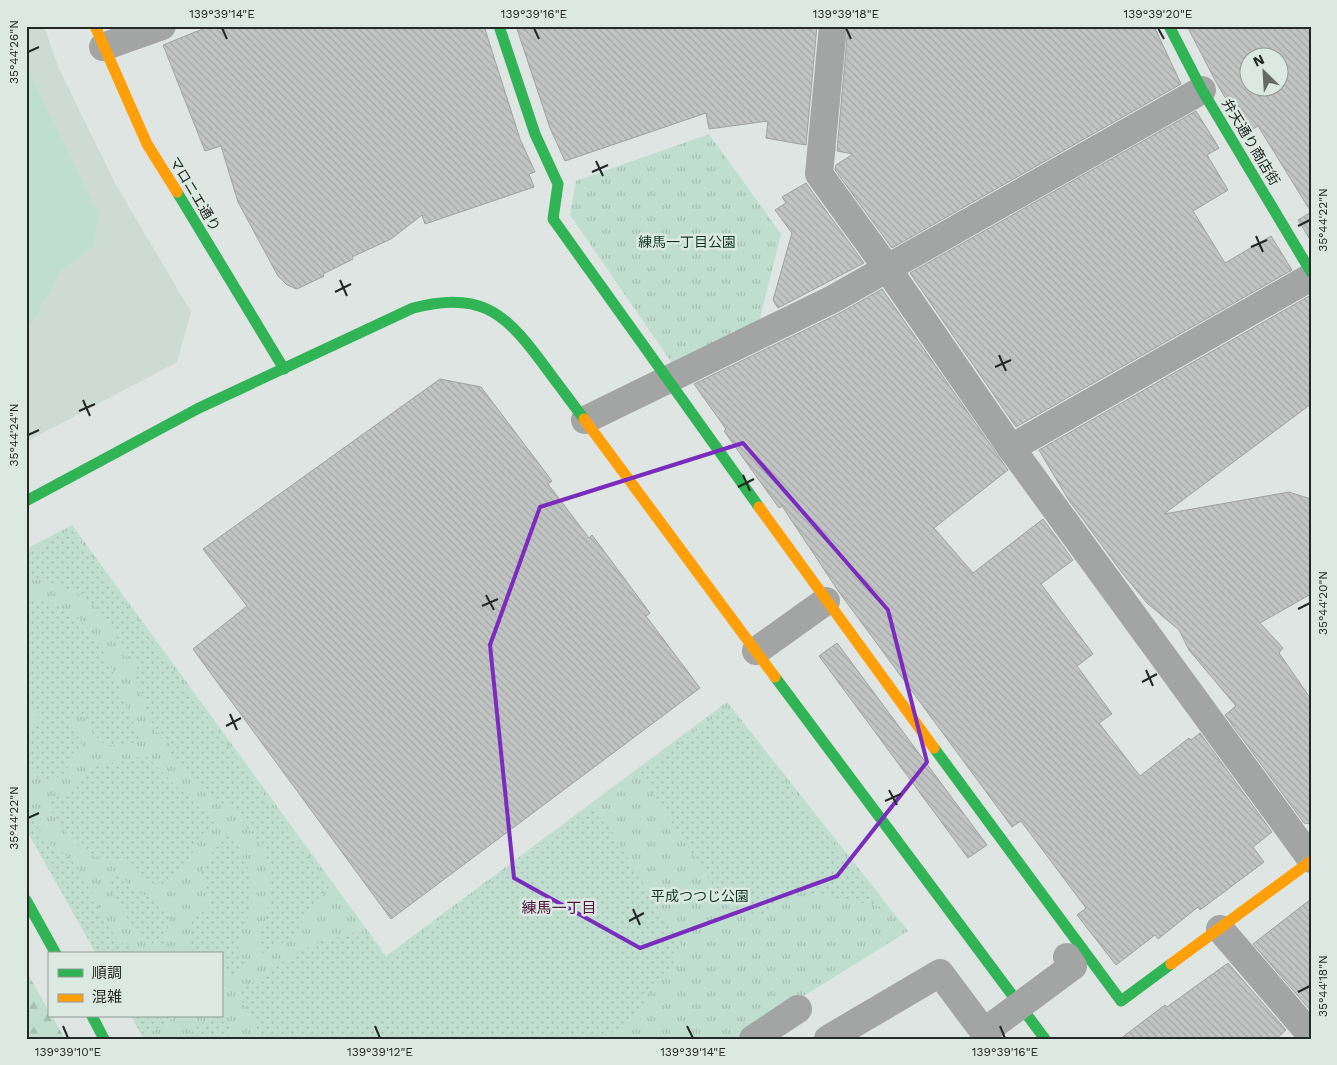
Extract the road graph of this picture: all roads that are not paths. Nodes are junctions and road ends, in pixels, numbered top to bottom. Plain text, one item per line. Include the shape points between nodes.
1 (162, 26) edge
2 (498, 26) edge
3 (833, 26) edge
4 (1169, 26) edge
5 (99, 37) edge
6 (1202, 90) junction
7 (887, 268) junction
8 (1311, 272) edge
9 (1311, 277) edge
10 (284, 369) junction
11 (667, 379) junction
12 (585, 420) junction
13 (1010, 448) junction
14 (26, 501) edge
15 (826, 601) junction
16 (756, 651) junction
17 (1311, 860) edge
18 (26, 900) edge
19 (1220, 929) junction
20 (55, 952) edge
21 (1067, 957) dead end
22 (798, 1009) dead end
23 (93, 1018) edge
24 (1311, 1035) edge
25 (986, 1036) edge
26 (104, 1039) edge
27 (753, 1039) edge
28 (828, 1039) edge
29 (1045, 1039) edge

1 - 5 street
2 - 11 street via 535,134 558,184 553,219
3 - 7 street via 819,174
4 - 6 street, 弁天通り商店街
5 - 10 street, マロニエ通り via 147,144
6 - 7 street
6 - 8 street, 弁天通り商店街
7 - 11 street via 833,299
7 - 13 street
9 - 13 street
10 - 12 street via 413,308 446,301 478,304 498,313 515,327
10 - 14 street via 199,408
11 - 12 street
11 - 15 street
12 - 16 street
13 - 17 street
15 - 16 street
15 - 19 street via 1121,1000
16 - 29 street
17 - 19 street
18 - 20 street
19 - 24 street
21 - 25 street, bridge via 1073,966
22 - 27 street
23 - 26 street
25 - 28 street, bridge via 940,973

